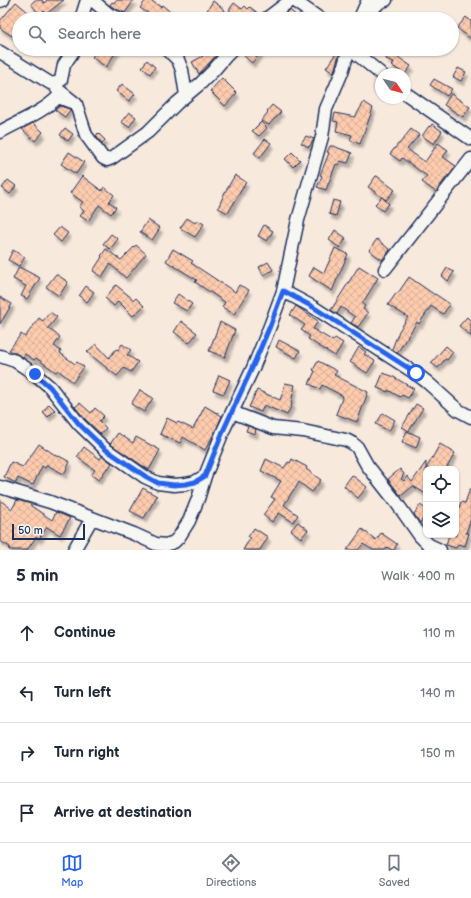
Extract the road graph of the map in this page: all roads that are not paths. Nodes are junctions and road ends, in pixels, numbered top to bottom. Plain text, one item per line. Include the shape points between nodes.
1 (3, 0) edge
2 (87, 0) edge
3 (92, 0) edge
4 (292, 0) edge
5 (368, 0) edge
6 (386, 0) edge
7 (0, 1) edge
8 (84, 12) edge
9 (106, 12) edge
10 (276, 12) edge
11 (310, 12) edge
12 (362, 12) edge
13 (369, 12) edge
14 (0, 52) edge
15 (71, 56) edge
16 (174, 56) edge
17 (226, 56) edge
18 (347, 56) edge
19 (359, 56) edge
20 (375, 69) edge
21 (56, 83) junction
22 (186, 96) junction
23 (411, 97) edge
24 (76, 104) junction
25 (0, 132) edge
26 (471, 139) edge
27 (471, 159) edge
28 (385, 269) dead end
29 (283, 291) junction
30 (0, 356) edge
31 (232, 412) junction
32 (471, 417) edge
33 (205, 476) junction
34 (0, 488) edge
35 (92, 518) junction
36 (179, 537) junction
37 (158, 547) edge
38 (74, 550) edge
39 (180, 550) edge
40 (440, 550) edge

1 - 7 street
2 - 8 street
3 - 9 street
4 - 10 street
4 - 11 street
5 - 12 street
6 - 13 street
14 - 21 street via 50,83
15 - 21 street via 64,65 61,80
16 - 22 street via 182,70
17 - 22 street
18 - 29 street via 326,109 322,137 298,220
19 - 20 street
21 - 24 street via 56,89
22 - 24 street via 148,132 107,160 86,135
23 - 26 street
24 - 25 street via 58,97 40,111
27 - 28 street
29 - 31 street via 268,333
29 - 32 street via 313,307 416,373 458,410
30 - 33 street via 15,361 35,374 50,387 79,424 105,449 145,476 158,483 174,485 195,482
31 - 33 street
31 - 40 street via 273,428 352,443 420,536 429,545
33 - 36 street via 190,521
34 - 35 street via 50,502
35 - 37 street via 134,534
35 - 38 street
36 - 37 street via 174,542
36 - 39 street

